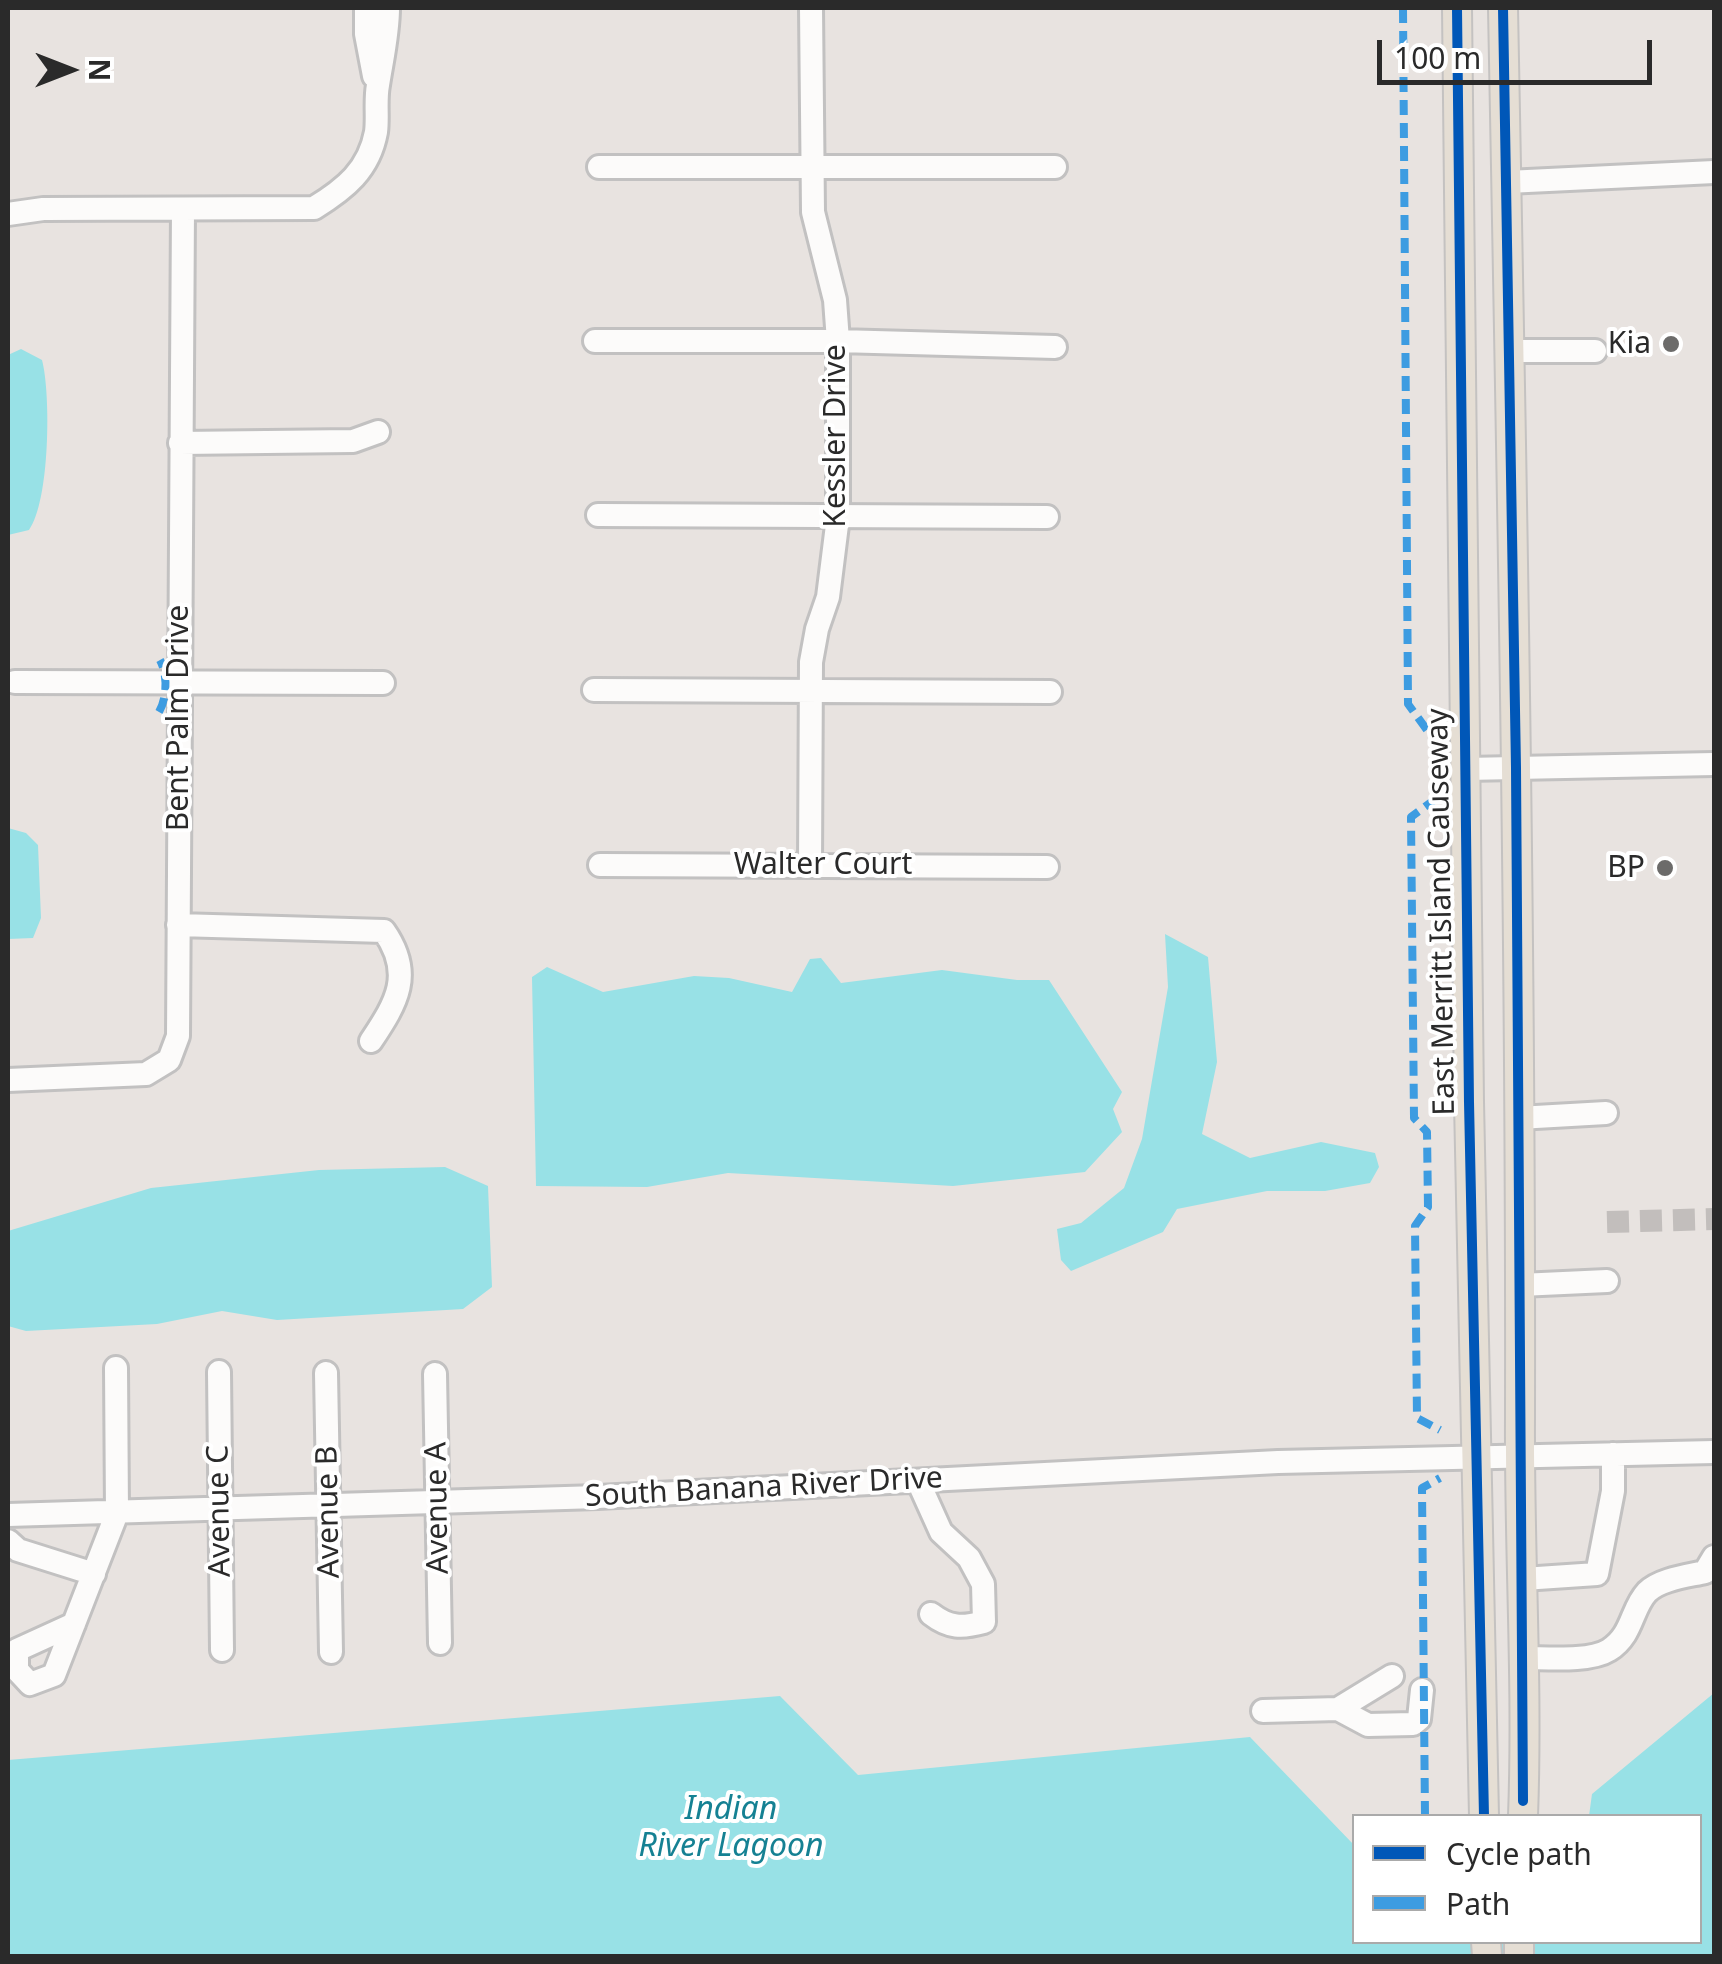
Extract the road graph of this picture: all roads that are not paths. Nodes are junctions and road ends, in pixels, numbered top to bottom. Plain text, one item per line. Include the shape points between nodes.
1 (366, 8) edge
2 (388, 8) edge
3 (811, 8) edge
4 (1457, 8) edge
5 (1503, 8) edge
6 (377, 90) junction
7 (810, 166) junction
8 (1055, 167) dead end
9 (599, 168) dead end
10 (1714, 172) edge
11 (1506, 182) junction
12 (182, 209) junction
13 (8, 214) edge
14 (595, 341) dead end
15 (838, 341) junction
16 (1056, 348) dead end
17 (1510, 351) junction
18 (1594, 351) dead end
19 (378, 432) dead end
20 (180, 443) junction
21 (598, 514) dead end
22 (838, 517) junction
23 (1047, 517) dead end
24 (15, 682) dead end
25 (383, 683) dead end
26 (179, 685) junction
27 (594, 690) dead end
28 (810, 690) junction
29 (1050, 692) dead end
30 (1714, 764) edge
31 (1516, 768) junction
32 (1466, 769) junction
33 (810, 864) junction
34 (600, 865) dead end
35 (1047, 867) dead end
36 (178, 925) junction
37 (371, 1041) dead end
38 (8, 1080) edge
39 (1606, 1112) dead end
40 (1518, 1118) junction
41 (1607, 1281) dead end
42 (1520, 1285) junction
43 (116, 1368) dead end
44 (218, 1372) dead end
45 (326, 1372) dead end
46 (436, 1374) dead end
47 (1714, 1452) edge
48 (1614, 1454) junction
49 (1520, 1457) junction
50 (1479, 1458) junction
51 (918, 1480) junction
52 (438, 1502) junction
53 (328, 1503) junction
54 (220, 1507) junction
55 (118, 1513) junction
56 (8, 1515) edge
57 (8, 1542) edge
58 (1714, 1557) edge
59 (94, 1574) junction
60 (1523, 1579) junction
61 (931, 1614) dead end
62 (74, 1624) dead end
63 (440, 1642) dead end
64 (222, 1650) dead end
65 (331, 1652) dead end
66 (1524, 1658) junction
67 (1392, 1676) dead end
68 (1422, 1690) dead end
69 (1338, 1710) junction
70 (1264, 1711) dead end
71 (1484, 1814) edge
72 (1523, 1814) edge

1 - 6 street
2 - 6 street
3 - 7 street, Kessler Drive
4 - 32 main road, East Merritt Island Causeway
5 - 11 main road
6 - 12 street via 368,160 346,189 314,208
7 - 8 street
7 - 9 street
7 - 15 street, Kessler Drive
10 - 11 street
11 - 17 main road
12 - 13 street
12 - 20 street, Bent Palm Drive
14 - 15 street
15 - 16 street
15 - 22 street, Kessler Drive
17 - 18 street
17 - 31 main road
19 - 20 street via 352,441
20 - 26 street, Bent Palm Drive
21 - 22 street
22 - 23 street
22 - 28 street, Kessler Drive
24 - 26 street
25 - 26 street
26 - 36 street, Bent Palm Drive
27 - 28 street
28 - 29 street
28 - 33 street, Kessler Drive
30 - 31 street
31 - 32 street
31 - 40 main road
32 - 50 main road, East Merritt Island Causeway
33 - 34 street, Walter Court
33 - 35 street, Walter Court
36 - 37 street via 384,931 400,977 394,1005
36 - 38 street, Bent Palm Drive via 178,1036 168,1060 146,1074
39 - 40 street
40 - 42 main road
41 - 42 street
42 - 49 main road
43 - 55 street
44 - 54 street, Avenue C
45 - 53 street, Avenue B
46 - 52 street, Avenue A
47 - 48 street, South Banana River Drive
48 - 49 street, South Banana River Drive
48 - 60 street via 1614,1490 1597,1574
49 - 50 street, South Banana River Drive
49 - 60 main road
50 - 51 street, South Banana River Drive
50 - 71 main road, East Merritt Island Causeway
51 - 52 street, South Banana River Drive
51 - 61 street via 941,1532 969,1558 984,1584 984,1622 945,1625
52 - 53 street, South Banana River Drive
52 - 63 street, Avenue A
53 - 54 street, South Banana River Drive
53 - 65 street, Avenue B
54 - 55 street, South Banana River Drive
54 - 64 street, Avenue C
55 - 56 street, South Banana River Drive
55 - 59 street
57 - 59 street
58 - 66 street via 1705,1572 1647,1592 1627,1633 1608,1652
59 - 62 street
60 - 66 main road
66 - 72 main road
67 - 69 street
68 - 69 street via 1413,1724 1368,1725
69 - 70 street

